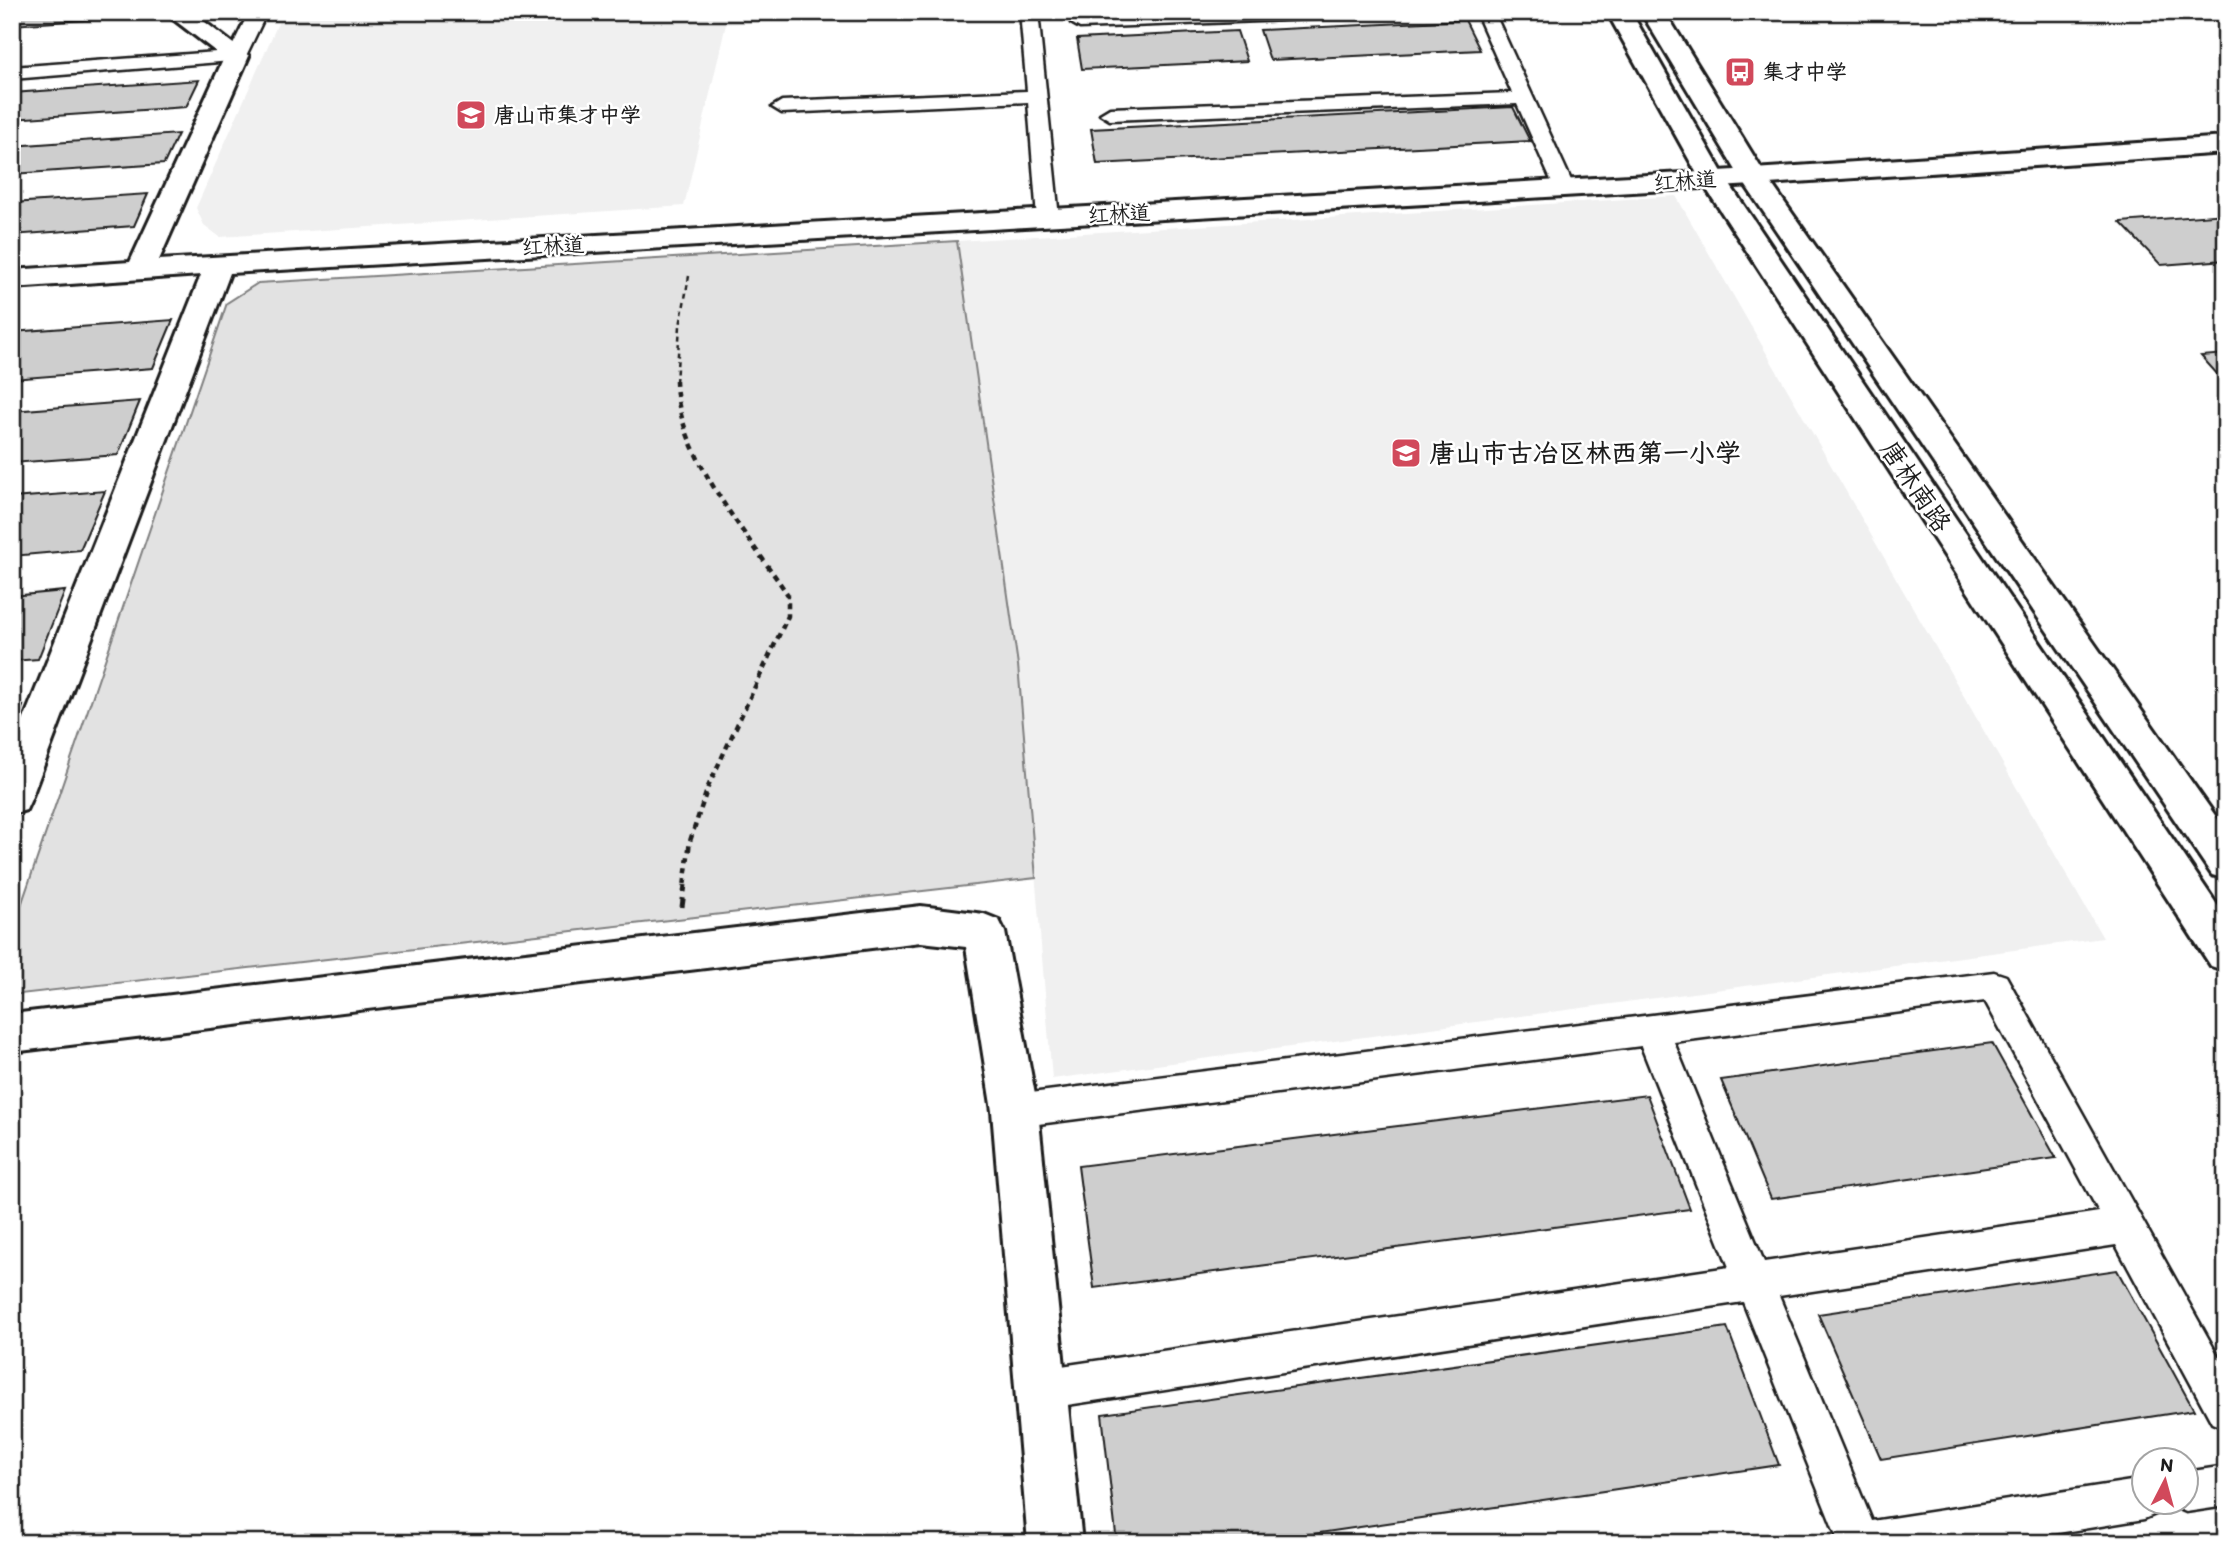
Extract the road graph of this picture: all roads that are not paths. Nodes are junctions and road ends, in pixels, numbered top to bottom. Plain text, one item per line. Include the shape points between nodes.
1 (176, 12) edge
2 (258, 12) edge
3 (1030, 12) edge
4 (1363, 12) edge
5 (1485, 12) edge
6 (1619, 12) edge
7 (1653, 12) edge
8 (1080, 23) dead end
9 (237, 56) junction
10 (12, 73) edge
11 (1037, 96) junction
12 (1523, 98) junction
13 (782, 107) dead end
14 (1110, 114) dead end
15 (2226, 145) edge
16 (1753, 177) junction
17 (1713, 179) junction
18 (1565, 189) junction
19 (1048, 218) junction
20 (219, 265) junction
21 (141, 270) junction
22 (12, 279) edge
23 (12, 799) edge
24 (2226, 863) edge
25 (2226, 953) edge
26 (1651, 1028) junction
27 (12, 1033) edge
28 (1015, 1111) junction
29 (2125, 1226) junction
30 (1753, 1281) junction
31 (1041, 1389) junction
32 (2226, 1409) edge
33 (2226, 1486) edge
34 (2200, 1490) edge
35 (2130, 1501) edge
36 (1055, 1543) edge
37 (1861, 1543) edge

1 - 9 street
2 - 9 lane
3 - 11 lane
4 - 8 lane
5 - 12 lane
6 - 17 street, 唐林南路
7 - 16 street, 唐林南路
9 - 10 lane
9 - 21 street
11 - 13 lane
11 - 19 lane
12 - 14 lane
12 - 18 lane
15 - 16 street, 红林道
16 - 17 street, 红林道
16 - 24 street, 唐林南路
17 - 18 street, 红林道
17 - 25 street, 唐林南路
18 - 19 street, 红林道
19 - 20 street, 红林道
20 - 21 street, 红林道
20 - 23 street
21 - 22 street, 红林道
26 - 28 lane
26 - 29 lane via 1994,986
26 - 30 lane
27 - 28 street via 921,924 984,932
28 - 31 street
29 - 30 lane
29 - 32 lane
30 - 31 lane
30 - 37 lane
31 - 36 street
33 - 34 lane
35 - 37 lane

